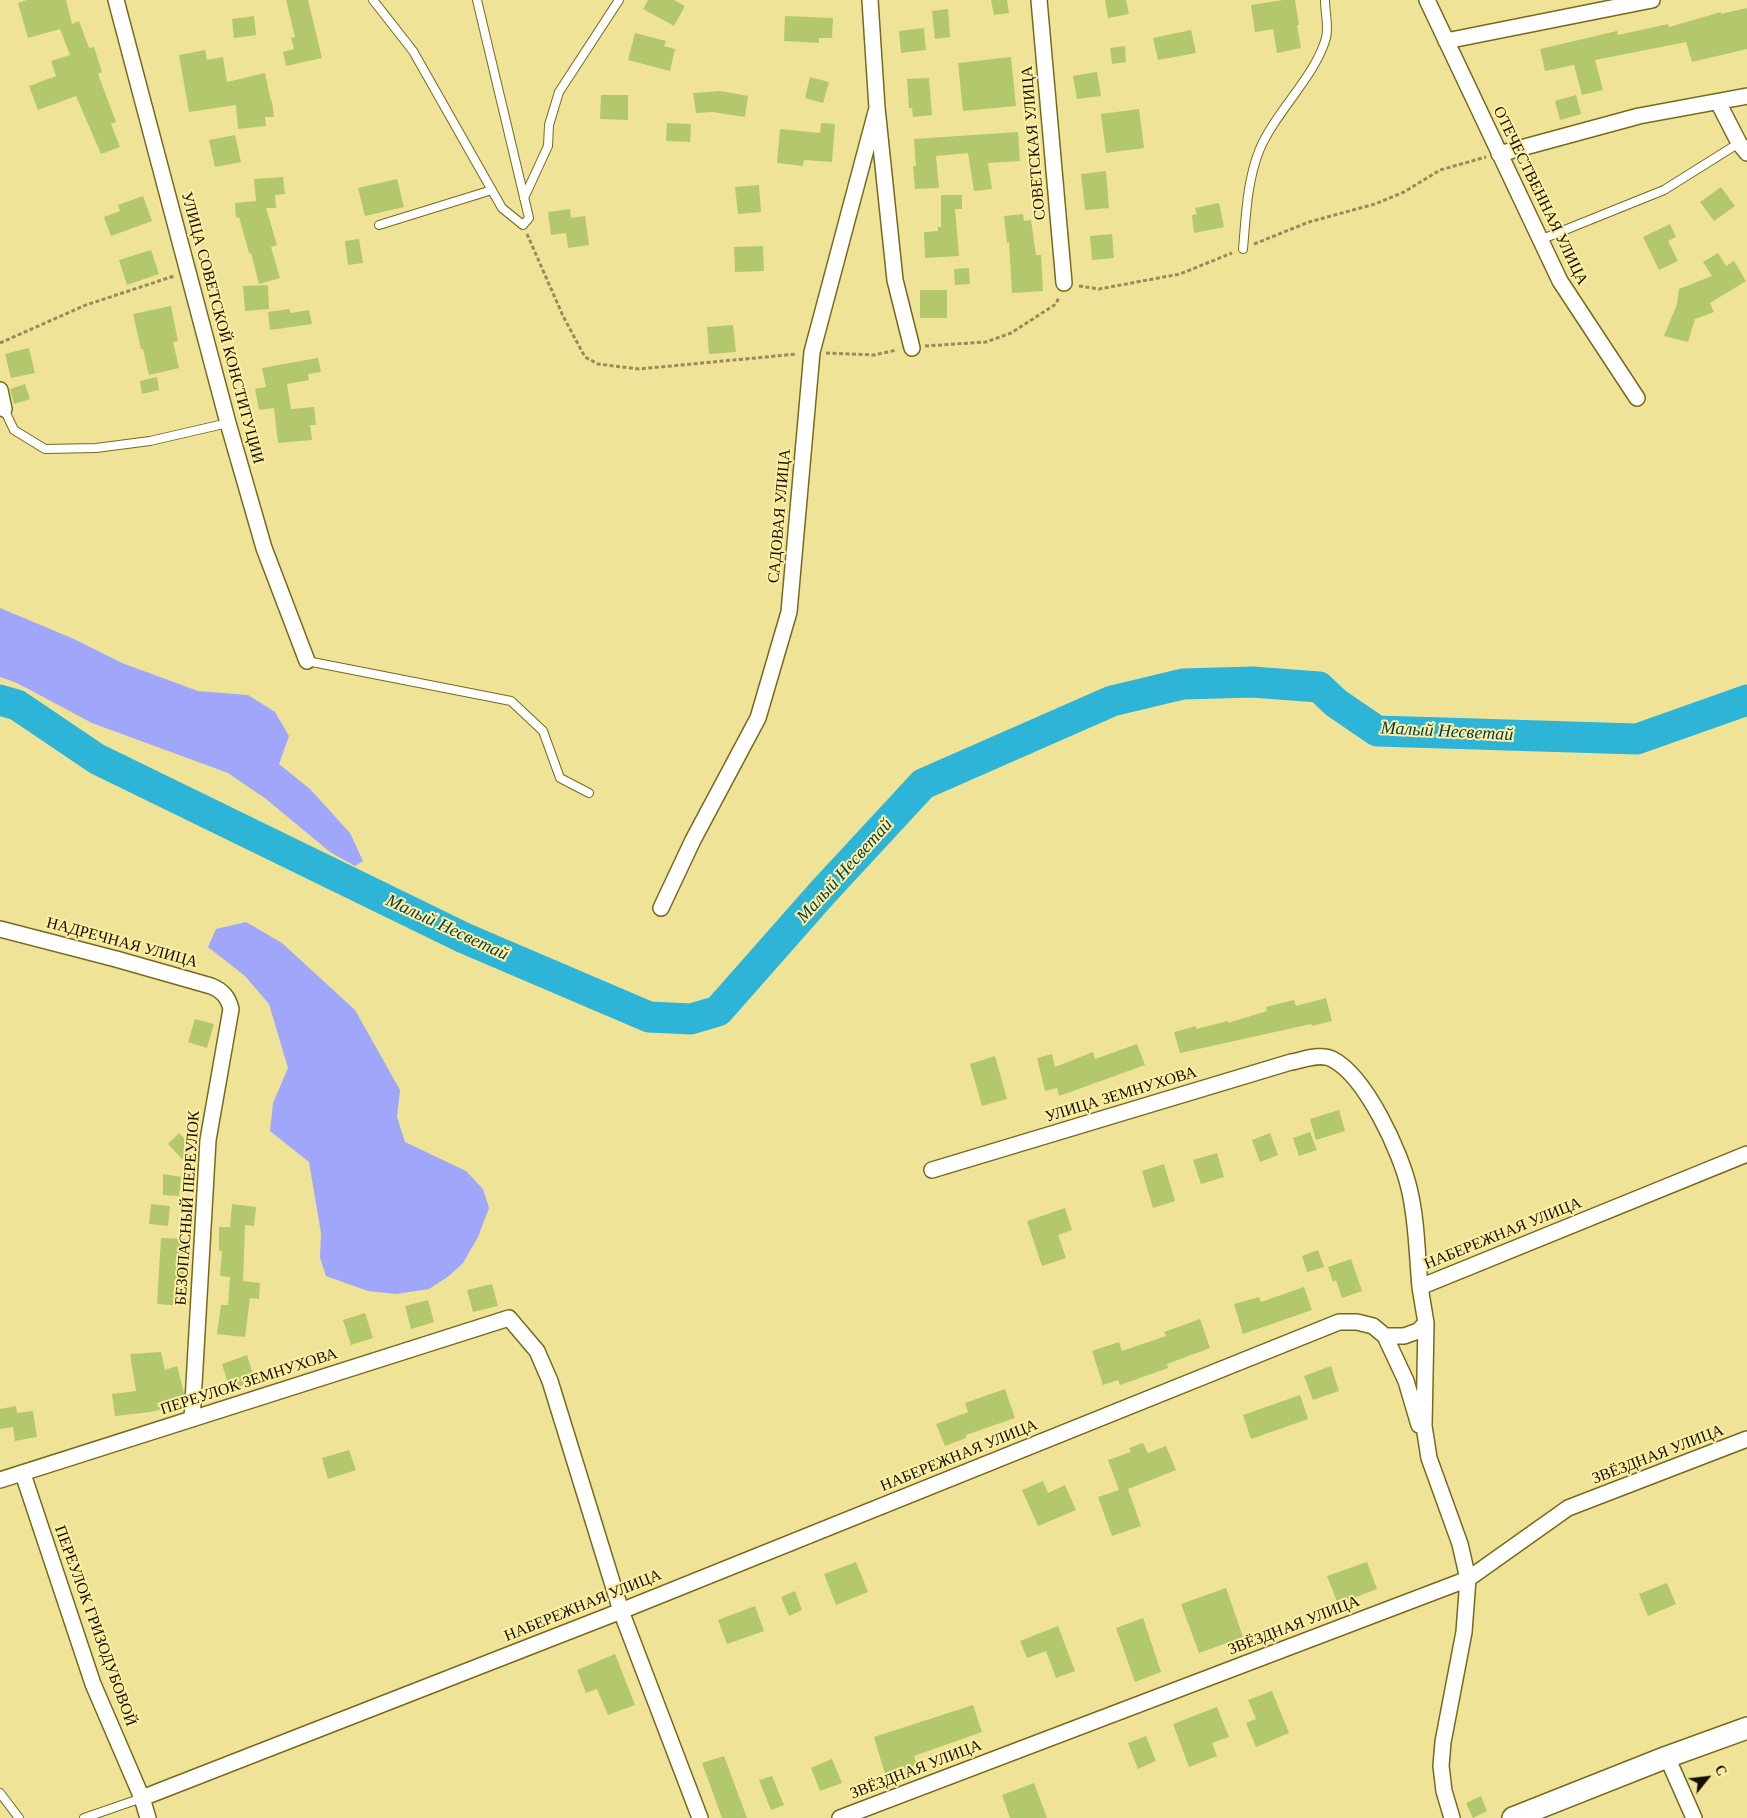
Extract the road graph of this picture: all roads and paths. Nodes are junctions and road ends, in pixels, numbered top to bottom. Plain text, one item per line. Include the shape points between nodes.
1 (116, 0) edge
2 (373, 0) edge
3 (477, 0) edge
4 (619, 0) edge
5 (870, 0) edge
6 (1039, 0) edge
7 (1325, 0) edge
8 (1427, 0) edge
9 (1652, 0) edge
10 (1446, 41) junction
11 (1747, 96) edge
12 (1718, 102) junction
13 (877, 108) junction
14 (1743, 148) edge
15 (1499, 154) junction
16 (492, 190) junction
17 (524, 198) junction
18 (380, 225) dead end
19 (523, 225) junction
20 (1540, 240) junction
21 (1242, 249) junction
22 (189, 272) junction
23 (1064, 283) junction
24 (0, 343) edge
25 (912, 348) junction
26 (812, 352) junction
27 (0, 390) edge
28 (1638, 398) dead end
29 (4, 409) joint
30 (228, 423) junction
31 (307, 661) joint
32 (588, 793) dead end
33 (661, 908) dead end
34 (0, 929) edge
35 (229, 1000) joint
36 (1747, 1154) edge
37 (932, 1170) dead end
38 (1420, 1287) junction
39 (1426, 1323) junction
40 (1385, 1336) junction
41 (192, 1419) junction
42 (1747, 1439) edge
43 (1429, 1458) junction
44 (23, 1474) junction
45 (0, 1480) edge
46 (1468, 1578) junction
47 (621, 1610) junction
48 (1747, 1728) edge
49 (1667, 1757) junction
50 (0, 1793) edge
51 (142, 1798) junction
52 (19, 1818) edge
53 (84, 1818) edge
54 (148, 1818) edge
55 (700, 1818) edge
56 (840, 1818) edge
57 (1452, 1818) edge
58 (1513, 1818) edge
59 (1694, 1818) edge

1 - 22 street, УЛИЦА СОВЕТСКОЙ КОНСТИТУЦИИ
2 - 16 lane via 413,50
3 - 17 lane
4 - 17 lane via 559,92 549,125 548,146
5 - 13 street, САДОВАЯ УЛИЦА
6 - 23 street, СОВЕТСКАЯ УЛИЦА
7 - 21 lane via 1326,36 1319,56 1260,149 1248,186
8 - 10 street, ОТЕЧЕСТВЕННАЯ УЛИЦА
9 - 10 street
10 - 15 street, ОТЕЧЕСТВЕННАЯ УЛИЦА
11 - 12 street
12 - 14 street
12 - 15 street via 1639,116
13 - 25 street, САДОВАЯ УЛИЦА via 896,280
13 - 26 street, САДОВАЯ УЛИЦА
14 - 20 lane via 1664,190
15 - 20 street, ОТЕЧЕСТВЕННАЯ УЛИЦА
15 - 21 path via 1440,170 1404,192 1374,204 1309,222
16 - 18 lane
16 - 19 lane via 502,208
17 - 19 lane via 529,218
19 - 26 path via 585,358 598,364 638,369
20 - 28 street, ОТЕЧЕСТВЕННАЯ УЛИЦА via 1560,281
21 - 23 path via 1180,274 1099,289
22 - 24 path via 86,305
22 - 30 street, УЛИЦА СОВЕТСКОЙ КОНСТИТУЦИИ
23 - 25 path via 1056,304 1011,333 986,342
25 - 26 path via 874,355
26 - 33 street, САДОВАЯ УЛИЦА via 789,612 758,718
27 - 29 street
29 - 30 lane via 14,430 45,449 96,448 150,441
30 - 31 street, УЛИЦА СОВЕТСКОЙ КОНСТИТУЦИИ via 264,548
31 - 32 lane via 511,701 543,731 560,778
34 - 35 street, НАДРЕЧНАЯ УЛИЦА via 211,986 221,990
35 - 41 street, БЕЗОПАСНЫЙ ПЕРЕУЛОК via 231,1009 208,1140
36 - 38 street, НАБЕРЕЖНАЯ УЛИЦА
37 - 38 street, УЛИЦА ЗЕМНУХОВА via 1291,1062 1321,1057 1332,1059 1360,1084 1397,1154 1409,1188
38 - 39 street, НАБЕРЕЖНАЯ УЛИЦА
39 - 40 street via 1418,1331 1404,1336
39 - 43 street, НАБЕРЕЖНАЯ УЛИЦА via 1424,1426
40 - 43 street via 1406,1381
40 - 47 street, НАБЕРЕЖНАЯ УЛИЦА via 1372,1326 1339,1322
41 - 44 street, ПЕРЕУЛОК ЗЕМНУХОВА
41 - 47 street, ПЕРЕУЛОК ЗЕМНУХОВА via 509,1318 538,1352 550,1381
42 - 46 street, ЗВЁЗДНАЯ УЛИЦА via 1568,1508
43 - 46 street via 1460,1544
44 - 45 street, ПЕРЕУЛОК ЗЕМНУХОВА
44 - 51 street, ПЕРЕУЛОК ГРИЗОДУБОВОЙ via 93,1684
46 - 56 street, ЗВЁЗДНАЯ УЛИЦА
46 - 57 street via 1464,1632 1441,1766
47 - 51 street, НАБЕРЕЖНАЯ УЛИЦА
47 - 55 street
48 - 49 street
49 - 58 street
49 - 59 street
50 - 52 lane
51 - 53 lane
51 - 54 street, ПЕРЕУЛОК ГРИЗОДУБОВОЙ

